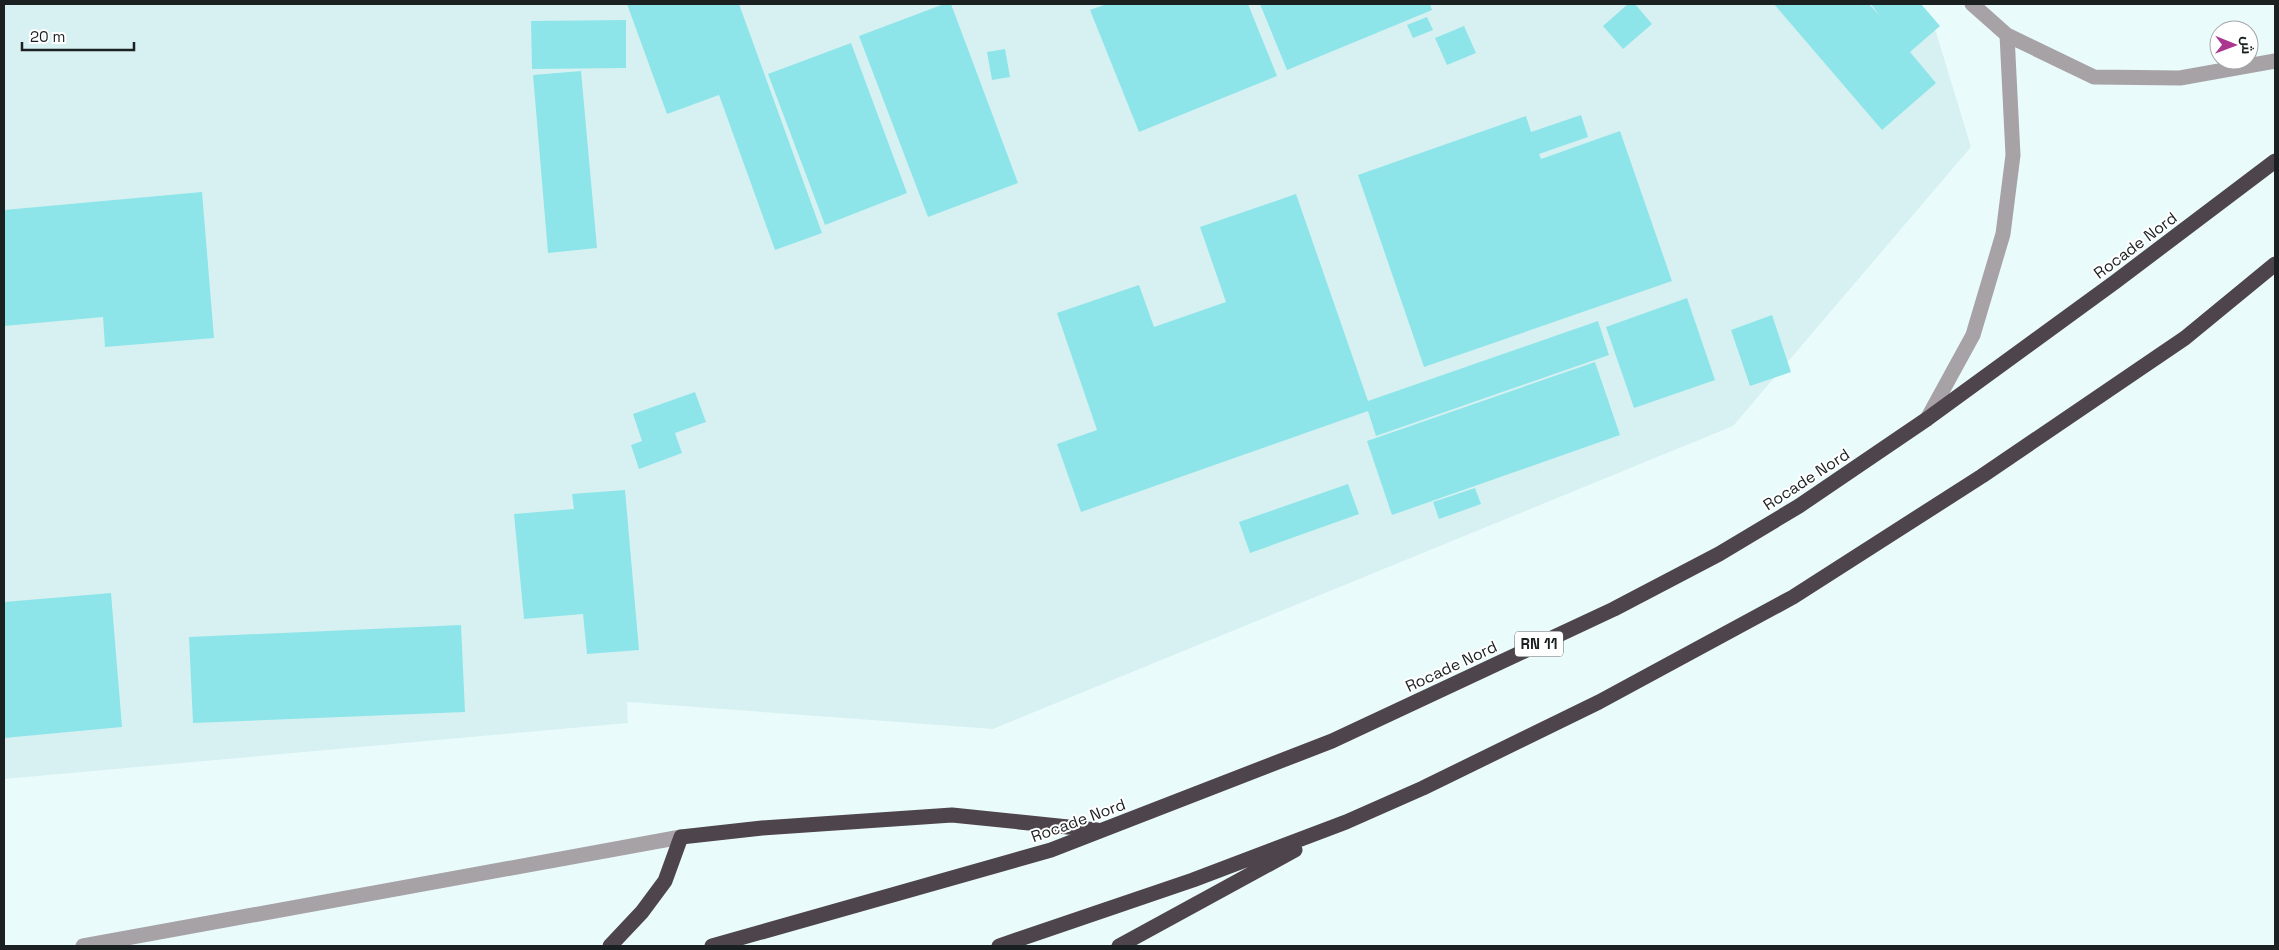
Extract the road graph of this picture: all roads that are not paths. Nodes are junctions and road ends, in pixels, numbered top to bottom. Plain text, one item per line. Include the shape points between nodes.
1 (1972, 4) edge
2 (2007, 35) junction
3 (2275, 61) edge
4 (2275, 160) edge
5 (2275, 264) edge
6 (1927, 419) junction
7 (1346, 822) junction
8 (1102, 831) junction
9 (680, 836) junction
10 (83, 946) edge
11 (610, 946) edge
12 (712, 946) edge
13 (999, 946) edge
14 (1119, 946) edge

1 - 2 street
2 - 3 street via 2094,77 2180,78
2 - 6 street via 2013,155 2003,234 1973,335
4 - 6 highway, Rocade Nord / RN 11
5 - 7 highway via 2185,338 1982,476 1793,597 1599,702
6 - 8 highway, Rocade Nord / RN 11 via 1799,506 1719,554 1614,609 1332,742
7 - 13 highway via 1193,880
7 - 14 highway
8 - 9 highway via 952,814
8 - 12 highway, Rocade Nord / RN 11 via 1051,850
9 - 10 street
9 - 11 highway via 665,881

